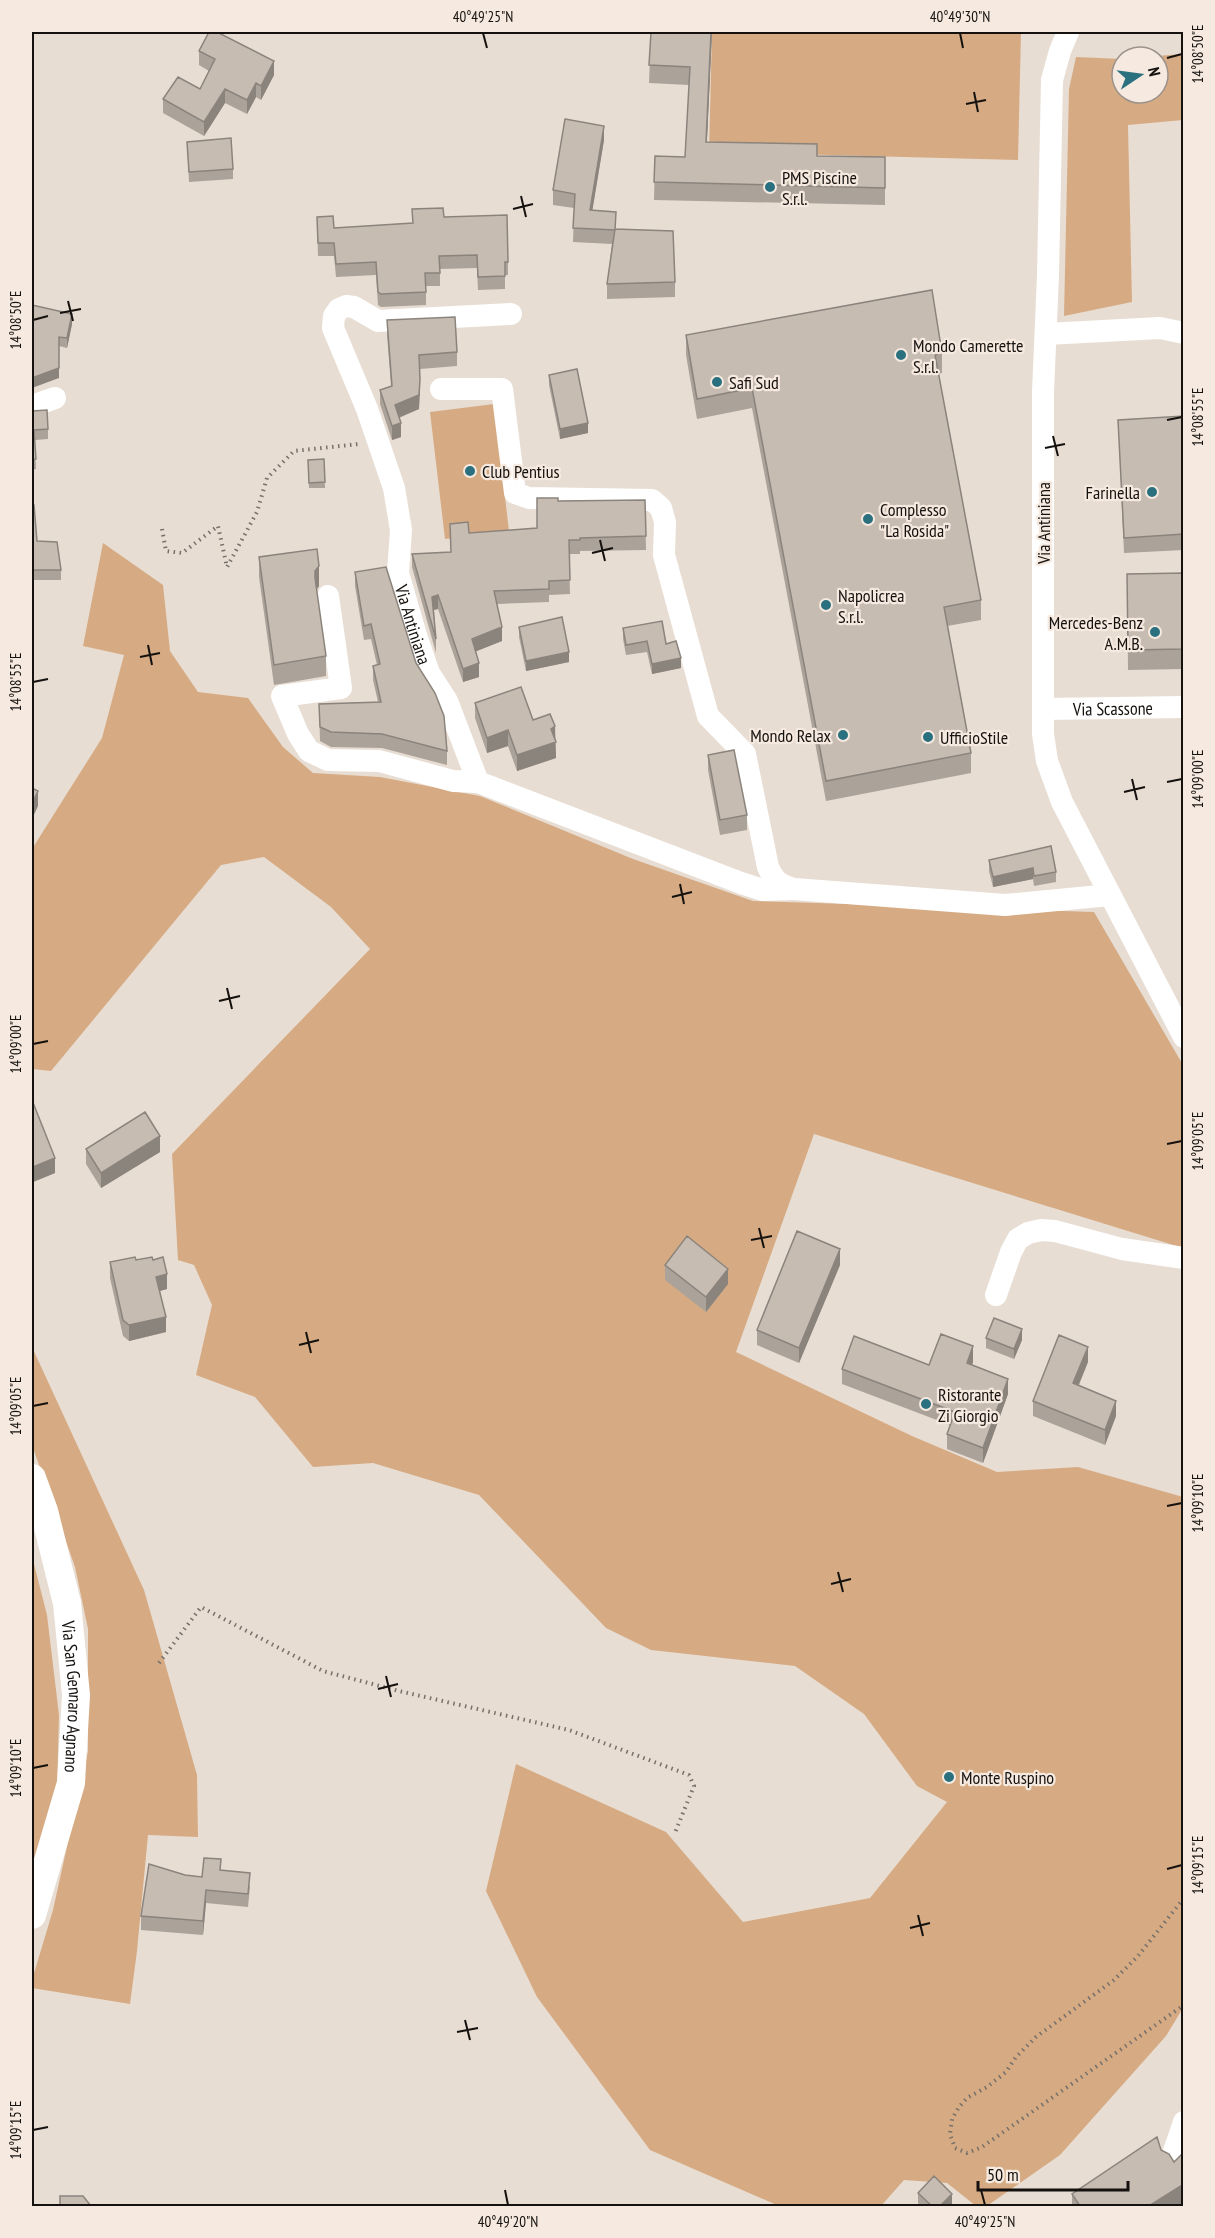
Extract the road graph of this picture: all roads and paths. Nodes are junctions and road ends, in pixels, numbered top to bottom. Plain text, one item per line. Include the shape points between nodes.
1 (1063, 38) edge
2 (511, 314) dead end
3 (1184, 333) edge
4 (1046, 334) junction
5 (441, 389) dead end
6 (55, 398) dead end
7 (32, 406) edge
8 (379, 442) junction
9 (162, 529) dead end
10 (328, 596) dead end
11 (1184, 708) edge
12 (1042, 709) junction
13 (478, 782) junction
14 (794, 889) junction
15 (1110, 895) junction
16 (1184, 1036) edge
17 (1184, 1258) edge
18 (996, 1295) dead end
19 (32, 1478) edge
20 (159, 1663) dead end
21 (674, 1835) dead end
22 (1184, 1898) edge
23 (32, 1915) edge
24 (1184, 2005) edge
25 (1184, 2122) edge
26 (1171, 2160) edge

1 - 4 street, Via Antiniana via 1052,80
2 - 8 street, Via Antiniana via 378,321 354,307 339,309 333,328
3 - 4 street via 1160,328
4 - 12 street, Via Antiniana
5 - 14 street via 502,389 515,493 529,498 652,500 662,508 664,555 708,716 745,754 768,867 780,885
6 - 7 street
8 - 9 path via 294,452 267,478 257,512 227,567 218,526 182,553 166,551
8 - 13 street, Via Antiniana via 394,488 400,530 398,573 416,635
10 - 13 street via 342,688 282,696 309,751 328,760 379,761 453,781
11 - 12 street, Via Scassone
12 - 15 street, Via Antiniana via 1047,761 1062,802
13 - 14 street via 741,883 763,890
14 - 15 street via 1005,905
15 - 16 street, Via Antiniana
17 - 18 street via 1122,1249 1041,1230 1018,1239
19 - 23 main road, Via San Gennaro Agnano via 67,1603 76,1695 71,1784
20 - 21 path via 201,1607 323,1671 569,1730 689,1775 694,1786
22 - 24 path via 1114,1980 1036,2037 1006,2072 963,2103 952,2119 950,2133 955,2148 968,2153 982,2148
25 - 26 street

